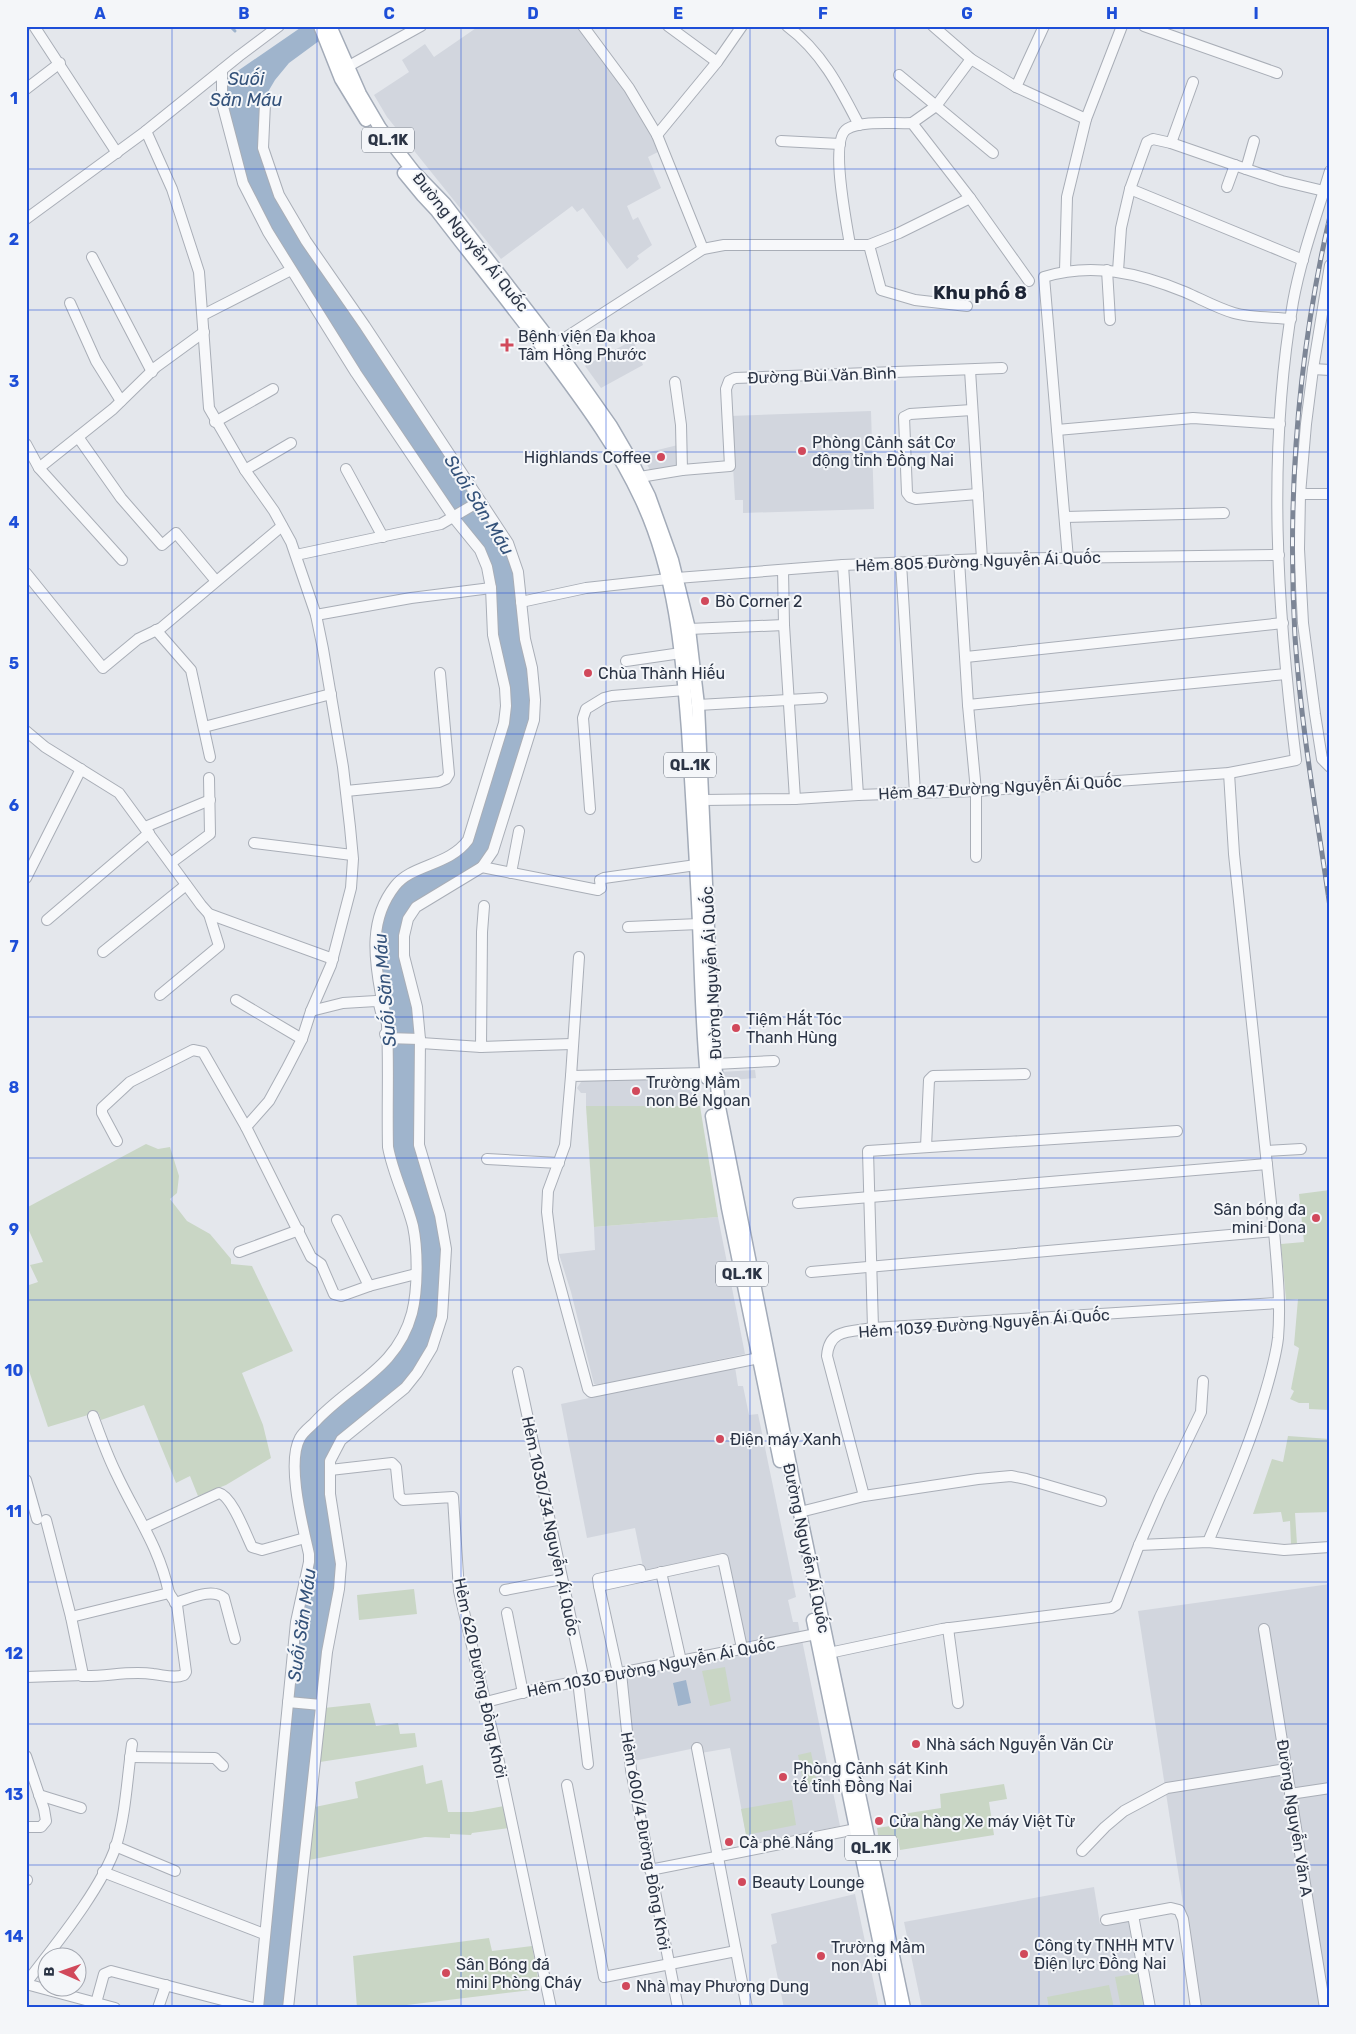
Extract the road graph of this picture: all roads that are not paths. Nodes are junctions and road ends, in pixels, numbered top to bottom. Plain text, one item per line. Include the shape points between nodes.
1 (34, 26) edge
2 (279, 26) edge
3 (320, 26) edge
4 (330, 26) edge
5 (421, 26) edge
6 (583, 26) edge
7 (742, 26) edge
8 (787, 26) edge
9 (933, 26) edge
10 (1044, 26) edge
11 (1122, 26) edge
12 (1144, 26) edge
13 (671, 27) edge
14 (334, 45) junction
15 (971, 59) junction
16 (717, 62) junction
17 (60, 63) junction
18 (348, 67) junction
19 (222, 70) junction
20 (1277, 73) dead end
21 (899, 75) dead end
22 (1193, 82) dead end
23 (1016, 87) junction
24 (26, 89) edge
25 (265, 103) dead end
26 (936, 106) junction
27 (1086, 119) junction
28 (912, 123) junction
29 (859, 125) junction
30 (146, 131) junction
31 (657, 135) junction
32 (1254, 141) dead end
33 (781, 142) dead end
34 (1171, 143) junction
35 (840, 144) junction
36 (117, 153) junction
37 (993, 153) dead end
38 (1235, 165) junction
39 (1246, 169) junction
40 (1330, 171) edge
41 (1227, 187) dead end
42 (1130, 189) junction
43 (1324, 191) junction
44 (970, 198) junction
45 (26, 219) edge
46 (457, 229) junction
47 (869, 244) junction
48 (850, 245) junction
49 (703, 248) junction
50 (92, 257) dead end
51 (1303, 260) junction
52 (1330, 265) edge
53 (291, 270) junction
54 (1065, 270) junction
55 (1112, 270) junction
56 (1029, 281) dead end
57 (70, 303) dead end
58 (967, 306) dead end
59 (203, 315) junction
60 (1291, 319) junction
61 (1110, 320) dead end
62 (204, 332) junction
63 (554, 346) junction
64 (1002, 368) dead end
65 (1313, 369) junction
66 (970, 370) junction
67 (1330, 370) edge
68 (152, 372) junction
69 (675, 382) dead end
70 (273, 389) dead end
71 (121, 401) junction
72 (972, 410) junction
73 (215, 422) junction
74 (1280, 424) junction
75 (1057, 430) junction
76 (78, 437) junction
77 (291, 443) dead end
78 (26, 444) edge
79 (39, 468) junction
80 (346, 469) dead end
81 (244, 470) junction
82 (682, 470) junction
83 (636, 478) junction
84 (978, 494) junction
85 (1300, 494) junction
86 (1330, 494) edge
87 (480, 501) junction
88 (1224, 512) dead end
89 (1065, 517) junction
90 (454, 518) junction
91 (282, 526) junction
92 (383, 537) junction
93 (296, 555) junction
94 (1279, 555) junction
95 (982, 559) junction
96 (1068, 559) junction
97 (122, 560) dead end
98 (959, 560) junction
99 (901, 563) junction
100 (843, 565) junction
101 (783, 570) junction
102 (26, 573) edge
103 (672, 579) junction
104 (216, 581) junction
105 (491, 588) junction
106 (521, 602) junction
107 (316, 615) junction
108 (1283, 623) junction
109 (784, 625) junction
110 (689, 629) junction
111 (156, 630) junction
112 (681, 653) junction
113 (966, 657) junction
114 (626, 661) dead end
115 (440, 673) dead end
116 (1286, 674) junction
117 (685, 690) junction
118 (331, 694) junction
119 (822, 698) dead end
120 (789, 699) junction
121 (698, 705) junction
122 (968, 705) junction
123 (204, 727) junction
124 (26, 731) edge
125 (210, 757) dead end
126 (1330, 767) edge
127 (81, 769) junction
128 (1229, 772) junction
129 (209, 778) dead end
130 (346, 791) junction
131 (976, 791) junction
132 (915, 793) junction
133 (858, 795) junction
134 (795, 799) junction
135 (210, 800) junction
136 (703, 800) junction
137 (590, 809) dead end
138 (147, 830) junction
139 (518, 831) dead end
140 (254, 843) dead end
141 (352, 855) junction
142 (976, 857) dead end
143 (171, 863) junction
144 (696, 865) junction
145 (482, 867) junction
146 (511, 873) junction
147 (26, 878) edge
148 (186, 885) junction
149 (484, 906) dead end
150 (209, 914) junction
151 (48, 920) dead end
152 (699, 924) junction
153 (628, 927) dead end
154 (103, 952) dead end
155 (578, 957) dead end
156 (332, 959) junction
157 (160, 996) dead end
158 (236, 1000) dead end
159 (311, 1011) junction
160 (387, 1038) junction
161 (302, 1039) junction
162 (420, 1041) junction
163 (572, 1044) junction
164 (481, 1047) junction
165 (774, 1061) dead end
166 (711, 1068) junction
167 (1025, 1074) dead end
168 (571, 1076) junction
169 (246, 1127) junction
170 (1177, 1131) dead end
171 (117, 1141) dead end
172 (926, 1147) junction
173 (1301, 1149) dead end
174 (1266, 1151) junction
175 (487, 1159) dead end
176 (558, 1163) junction
177 (1267, 1164) junction
178 (868, 1199) junction
179 (798, 1203) dead end
180 (337, 1220) dead end
181 (299, 1230) junction
182 (1274, 1231) junction
183 (239, 1252) dead end
184 (870, 1266) junction
185 (810, 1272) dead end
186 (416, 1274) junction
187 (369, 1286) junction
188 (1278, 1303) junction
189 (874, 1328) junction
190 (759, 1358) junction
191 (518, 1372) dead end
192 (1203, 1381) dead end
193 (93, 1416) dead end
194 (330, 1470) junction
195 (26, 1480) edge
196 (789, 1481) junction
197 (864, 1496) junction
198 (1101, 1500) dead end
199 (800, 1512) junction
200 (145, 1527) junction
201 (305, 1538) junction
202 (1208, 1542) junction
203 (1139, 1545) junction
204 (1330, 1547) edge
205 (661, 1572) junction
206 (562, 1579) junction
207 (505, 1590) dead end
208 (169, 1593) junction
209 (175, 1603) junction
210 (506, 1613) dead end
211 (71, 1617) junction
212 (948, 1628) junction
213 (1264, 1629) dead end
214 (820, 1633) junction
215 (235, 1639) dead end
216 (742, 1648) junction
217 (825, 1654) junction
218 (682, 1661) junction
219 (619, 1673) junction
220 (82, 1676) junction
221 (26, 1677) edge
222 (831, 1680) junction
223 (581, 1681) junction
224 (523, 1693) junction
225 (288, 1702) junction
226 (486, 1702) junction
227 (958, 1703) dead end
228 (321, 1705) junction
229 (132, 1744) dead end
230 (697, 1748) dead end
231 (26, 1756) edge
232 (130, 1757) junction
233 (588, 1764) dead end
234 (223, 1766) dead end
235 (1286, 1769) junction
236 (567, 1785) dead end
237 (1330, 1788) edge
238 (1290, 1794) junction
239 (39, 1795) junction
240 (81, 1808) dead end
241 (26, 1827) edge
242 (856, 1828) junction
243 (116, 1846) junction
244 (1082, 1851) dead end
245 (717, 1857) junction
246 (650, 1870) junction
247 (103, 1872) junction
248 (175, 1872) dead end
249 (1133, 1915) junction
250 (1106, 1920) dead end
251 (264, 1934) junction
252 (736, 1951) junction
253 (668, 1964) junction
254 (26, 1983) edge
255 (166, 1985) junction
256 (96, 2003) junction
257 (115, 2008) edge
258 (158, 2008) edge
259 (253, 2008) edge
260 (258, 2008) edge
261 (288, 2008) edge
262 (551, 2008) edge
263 (678, 2008) edge
264 (746, 2008) edge
265 (893, 2008) edge
266 (904, 2008) edge
267 (1150, 2008) edge
268 (1196, 2008) edge
269 (1325, 2008) edge

1 - 17 street
2 - 19 street
3 - 14 main road, Đường Nguyễn Ái Quốc / QL.1K
4 - 14 main road, Đường Nguyễn Ái Quốc / QL.1K
5 - 18 street
6 - 31 street via 629,88
7 - 16 street
8 - 29 street via 824,62
9 - 15 street
10 - 23 street
11 - 27 street
12 - 20 street
13 - 16 street
14 - 18 main road, Đường Nguyễn Ái Quốc / QL.1K
14 - 46 main road, Đường Nguyễn Ái Quốc / QL.1K via 341,79 355,104 393,157
15 - 23 street
15 - 26 street
16 - 31 street
17 - 24 street
17 - 36 street
18 - 46 main road, Đường Nguyễn Ái Quốc / QL.1K via 369,111
19 - 30 street
19 - 53 street via 222,103 243,183
21 - 26 street
22 - 34 street
23 - 27 street
25 - 87 street via 263,148 279,195 306,241
26 - 28 street
26 - 37 street
27 - 54 street via 1067,196
28 - 29 street
28 - 44 street
29 - 35 street via 842,134
30 - 36 street
30 - 59 street via 172,189 194,253
31 - 49 street
32 - 39 street
33 - 35 street
34 - 38 street
34 - 42 street via 1153,139 1147,142
35 - 48 street via 839,164
36 - 45 street
38 - 39 street
38 - 41 street
39 - 43 street
40 - 43 street
42 - 51 street
42 - 55 street
43 - 51 street
44 - 47 street
44 - 56 street
46 - 63 main road, Đường Nguyễn Ái Quốc / QL.1K
46 - 83 main road, Đường Nguyễn Ái Quốc / QL.1K
47 - 48 street
47 - 58 street via 881,290 915,300
48 - 49 street via 724,245
49 - 63 street
50 - 68 street
51 - 60 street
52 - 65 street
53 - 59 street
53 - 90 street
54 - 55 street
54 - 75 street via 1044,277
55 - 60 street via 1182,291 1236,314
55 - 61 street
57 - 71 street via 96,361
59 - 62 street
60 - 74 street
62 - 68 street
62 - 73 street via 208,401
63 - 83 main road, Đường Nguyễn Ái Quốc / QL.1K via 611,426
64 - 66 street, Đường Bùi Văn Bình
65 - 67 street
65 - 85 street
66 - 72 street
66 - 82 street, Đường Bùi Văn Bình via 735,378 729,381 726,389 730,466
68 - 71 street
69 - 82 street via 681,425
70 - 73 street
71 - 76 street
72 - 84 street
72 - 84 street via 904,417 907,493 916,499
73 - 81 street
74 - 75 street via 1193,418
74 - 94 street
75 - 89 street
76 - 79 street
76 - 104 street via 121,498 162,545 176,533
77 - 81 street
78 - 79 street
79 - 97 street
80 - 92 street
81 - 91 street
82 - 83 street, Đường Bùi Văn Bình
83 - 103 main road, Đường Nguyễn Ái Quốc / QL.1K
84 - 95 street
85 - 86 street
85 - 126 street via 1303,623 1322,759
87 - 90 street
87 - 106 street via 508,543 518,572
88 - 89 street
89 - 96 street
90 - 92 street
90 - 105 street via 480,550
91 - 93 street
91 - 104 street
92 - 93 street
93 - 107 street
94 - 96 street, Hẻm 805 Đường Nguyễn Ái Quốc
94 - 108 street
95 - 96 street, Hẻm 805 Đường Nguyễn Ái Quốc
95 - 98 street, Hẻm 805 Đường Nguyễn Ái Quốc
98 - 99 street, Hẻm 805 Đường Nguyễn Ái Quốc
98 - 113 street
99 - 100 street, Hẻm 805 Đường Nguyễn Ái Quốc
99 - 132 street
100 - 101 street, Hẻm 805 Đường Nguyễn Ái Quốc
100 - 133 street
101 - 103 street, Hẻm 805 Đường Nguyễn Ái Quốc
101 - 109 street
102 - 111 street via 103,668 138,638
103 - 106 street, Hẻm 805 Đường Nguyễn Ái Quốc via 586,588
103 - 110 main road, Đường Nguyễn Ái Quốc / QL.1K
103 - 112 main road, Đường Nguyễn Ái Quốc / QL.1K
104 - 111 street
105 - 107 street
105 - 160 street via 494,635 505,688 504,722 468,840 462,849 396,884 385,900 376,924 374,957
106 - 145 street via 535,700 534,720 493,851
107 - 118 street
108 - 113 street
108 - 116 street
109 - 110 street
109 - 120 street
110 - 121 main road, Đường Nguyễn Ái Quốc / QL.1K
111 - 123 street via 191,670
112 - 114 street
112 - 117 main road, Đường Nguyễn Ái Quốc / QL.1K
113 - 122 street
115 - 130 street via 446,780
116 - 122 street
116 - 128 street, Hẻm 847 Đường Nguyễn Ái Quốc via 1296,760
117 - 137 street via 612,696 586,709 583,718
117 - 144 main road, Đường Nguyễn Ái Quốc / QL.1K
118 - 123 street
118 - 130 street
119 - 120 street
120 - 121 street
120 - 134 street
121 - 136 main road, Đường Nguyễn Ái Quốc / QL.1K
122 - 131 street
123 - 125 street
124 - 127 street
127 - 138 street via 119,793
127 - 147 street
128 - 131 street, Hẻm 847 Đường Nguyễn Ái Quốc
128 - 174 street via 1234,854
129 - 135 street
130 - 141 street
131 - 132 street, Hẻm 847 Đường Nguyễn Ái Quốc
131 - 142 street
132 - 133 street, Hẻm 847 Đường Nguyễn Ái Quốc
133 - 134 street, Hẻm 847 Đường Nguyễn Ái Quốc
134 - 136 street, Hẻm 847 Đường Nguyễn Ái Quốc
135 - 138 street
135 - 143 street via 210,834
136 - 166 main road, Đường Nguyễn Ái Quốc / QL.1K
138 - 143 street
138 - 151 street
139 - 146 street
140 - 141 street
141 - 156 street via 351,888
143 - 148 street
144 - 146 street via 604,878 600,880 601,888 598,890
144 - 152 main road, Đường Nguyễn Ái Quốc / QL.1K
145 - 146 street
145 - 162 street via 416,907 408,919 404,956 417,1007
148 - 150 street
148 - 154 street
149 - 164 street
150 - 156 street
150 - 157 street via 219,946
152 - 153 street
152 - 166 main road, Đường Nguyễn Ái Quốc / QL.1K
155 - 163 street
156 - 159 street
158 - 161 street
159 - 160 street via 343,1003 376,1001 380,1004
159 - 161 street
160 - 162 street
160 - 186 street via 388,1147 412,1225
161 - 169 street via 269,1101
162 - 164 street
162 - 194 street via 419,1145 440,1214 446,1249 442,1317 432,1348 417,1373 404,1388 340,1440 330,1461
163 - 164 street
163 - 168 street
165 - 166 street
166 - 168 street
166 - 190 main road, Đường Nguyễn Ái Quốc / QL.1K via 718,1156
166 - 196 main road, Đường Nguyễn Ái Quốc / QL.1K
167 - 172 street via 933,1076 929,1080
168 - 176 street via 566,1137
169 - 171 street via 203,1052 193,1050 130,1082 102,1108
169 - 181 street
170 - 172 street
172 - 178 street via 868,1151
173 - 174 street
174 - 177 street
175 - 176 street
176 - 190 street via 548,1190 548,1227 553,1260 589,1391
177 - 178 street
177 - 182 street
178 - 179 street
178 - 184 street
180 - 187 street
181 - 183 street
181 - 187 street via 311,1257 321,1264 334,1294 340,1296
182 - 184 street
182 - 188 street
184 - 185 street
184 - 189 street
186 - 187 street
186 - 201 street via 412,1312 403,1338 390,1357 323,1413 299,1439 294,1463
188 - 189 street, Hẻm 1039 Đường Nguyễn Ái Quốc
188 - 202 street via 1278,1338 1261,1408
189 - 197 street, Hẻm 1039 Đường Nguyễn Ái Quốc via 841,1334 832,1339 827,1356
190 - 196 main road, Đường Nguyễn Ái Quốc / QL.1K
191 - 206 street, Hẻm 1030/34 Nguyễn Ái Quốc
192 - 203 street via 1202,1412
193 - 200 street via 116,1474
194 - 226 street, Hẻm 620 Đường Đồng Khởi via 392,1463 396,1467 399,1496 403,1500 453,1497 460,1591
194 - 228 street via 330,1494 341,1564
195 - 211 street
196 - 199 main road, Đường Nguyễn Ái Quốc / QL.1K
196 - 214 main road, Đường Nguyễn Ái Quốc / QL.1K
197 - 198 street via 1011,1476
197 - 199 street
199 - 214 main road, Đường Nguyễn Ái Quốc / QL.1K
200 - 201 street via 219,1493 224,1494 231,1504 252,1547 262,1550
200 - 208 street via 164,1569
201 - 225 street via 309,1562 296,1622
202 - 203 street
202 - 204 street via 1284,1550
203 - 212 street via 1119,1599 1111,1608
205 - 216 street via 723,1559
205 - 218 street
205 - 219 street, Hẻm 600/4 Đường Đồng Khởi via 599,1586
206 - 207 street
206 - 223 street, Hẻm 1030/34 Nguyễn Ái Quốc
208 - 209 street
208 - 211 street
209 - 215 street via 219,1593 224,1598
209 - 220 street via 184,1675 174,1677 140,1672
210 - 224 street
211 - 220 street
212 - 217 street
212 - 227 street
213 - 235 street, Đường Nguyễn Văn A
214 - 216 street, Hẻm 1030 Đường Nguyễn Ái Quốc
214 - 217 main road, Đường Nguyễn Ái Quốc / QL.1K
216 - 218 street, Hẻm 1030 Đường Nguyễn Ái Quốc
217 - 222 main road, Đường Nguyễn Ái Quốc / QL.1K
218 - 219 street, Hẻm 1030 Đường Nguyễn Ái Quốc
219 - 223 street, Hẻm 1030 Đường Nguyễn Ái Quốc
219 - 246 street, Hẻm 600/4 Đường Đồng Khởi via 630,1762
220 - 221 street
222 - 242 main road, Đường Nguyễn Ái Quốc / QL.1K
222 - 266 main road, Đường Nguyễn Ái Quốc / QL.1K
223 - 224 street, Hẻm 1030 Đường Nguyễn Ái Quốc
223 - 233 street, Hẻm 1030/34 Nguyễn Ái Quốc
224 - 226 street, Hẻm 1030 Đường Nguyễn Ái Quốc
225 - 228 street
225 - 251 street
226 - 262 street, Hẻm 620 Đường Đồng Khởi
228 - 261 street
229 - 232 street
230 - 245 street
231 - 239 street
232 - 234 street via 215,1758
232 - 243 street
235 - 238 street, Đường Nguyễn Văn A
235 - 244 street via 1167,1788 1124,1811
236 - 253 street via 604,1977
237 - 238 street
238 - 269 street, Đường Nguyễn Văn A
239 - 240 street
239 - 241 street via 46,1821 40,1827
242 - 245 street
242 - 265 main road, Đường Nguyễn Ái Quốc / QL.1K
243 - 247 street
243 - 248 street
245 - 246 street
245 - 252 street
246 - 253 street, Hẻm 600/4 Đường Đồng Khởi
247 - 251 street
247 - 254 street
249 - 250 street
249 - 267 street
249 - 268 street via 1171,1908 1179,1910 1183,1918
251 - 260 street
252 - 253 street
252 - 264 street
253 - 263 street, Hẻm 600/4 Đường Đồng Khởi
254 - 256 street
255 - 256 street via 107,1972
255 - 258 street
255 - 259 street
256 - 257 street

